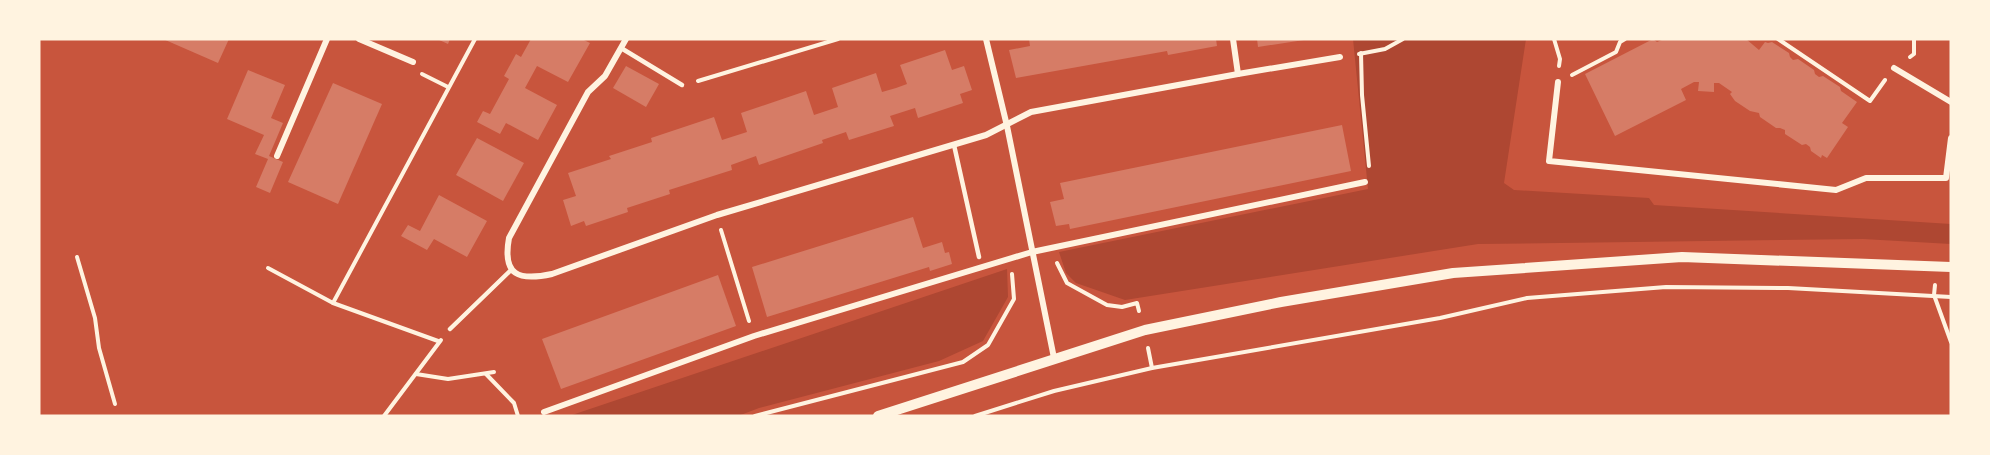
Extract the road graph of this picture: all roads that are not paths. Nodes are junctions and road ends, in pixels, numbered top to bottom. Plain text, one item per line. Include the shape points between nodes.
1 (327, 39) edge
2 (359, 39) edge
3 (626, 39) edge
4 (986, 39) edge
5 (1233, 39) edge
6 (621, 48) junction
7 (1340, 57) road end
8 (413, 62) road end
9 (1894, 68) dead end
10 (1238, 74) junction
11 (1558, 82) road end
12 (682, 85) road end
13 (1951, 102) edge
14 (1007, 126) junction
15 (1951, 138) edge
16 (954, 146) junction
17 (277, 156) dead end
18 (1365, 182) road end
19 (1032, 252) junction
20 (979, 257) dead end
21 (1951, 267) edge
22 (511, 270) junction
23 (450, 328) road end
24 (1054, 358) junction
25 (544, 412) dead end
26 (878, 416) edge

1 - 17 street
2 - 8 street
3 - 6 street
4 - 14 street
5 - 10 street
6 - 12 lane
6 - 22 street via 605,76 588,92 509,238 506,253
7 - 10 street
9 - 13 street
10 - 14 street via 1030,112
11 - 15 street via 1549,161 1836,190 1866,178 1946,178
14 - 16 street
14 - 19 street
16 - 20 lane
16 - 22 street via 717,215 552,274 524,277
18 - 19 street
19 - 24 street
19 - 25 street via 754,336
21 - 24 street via 1682,257 1454,273 1145,330
22 - 23 lane
24 - 26 street

